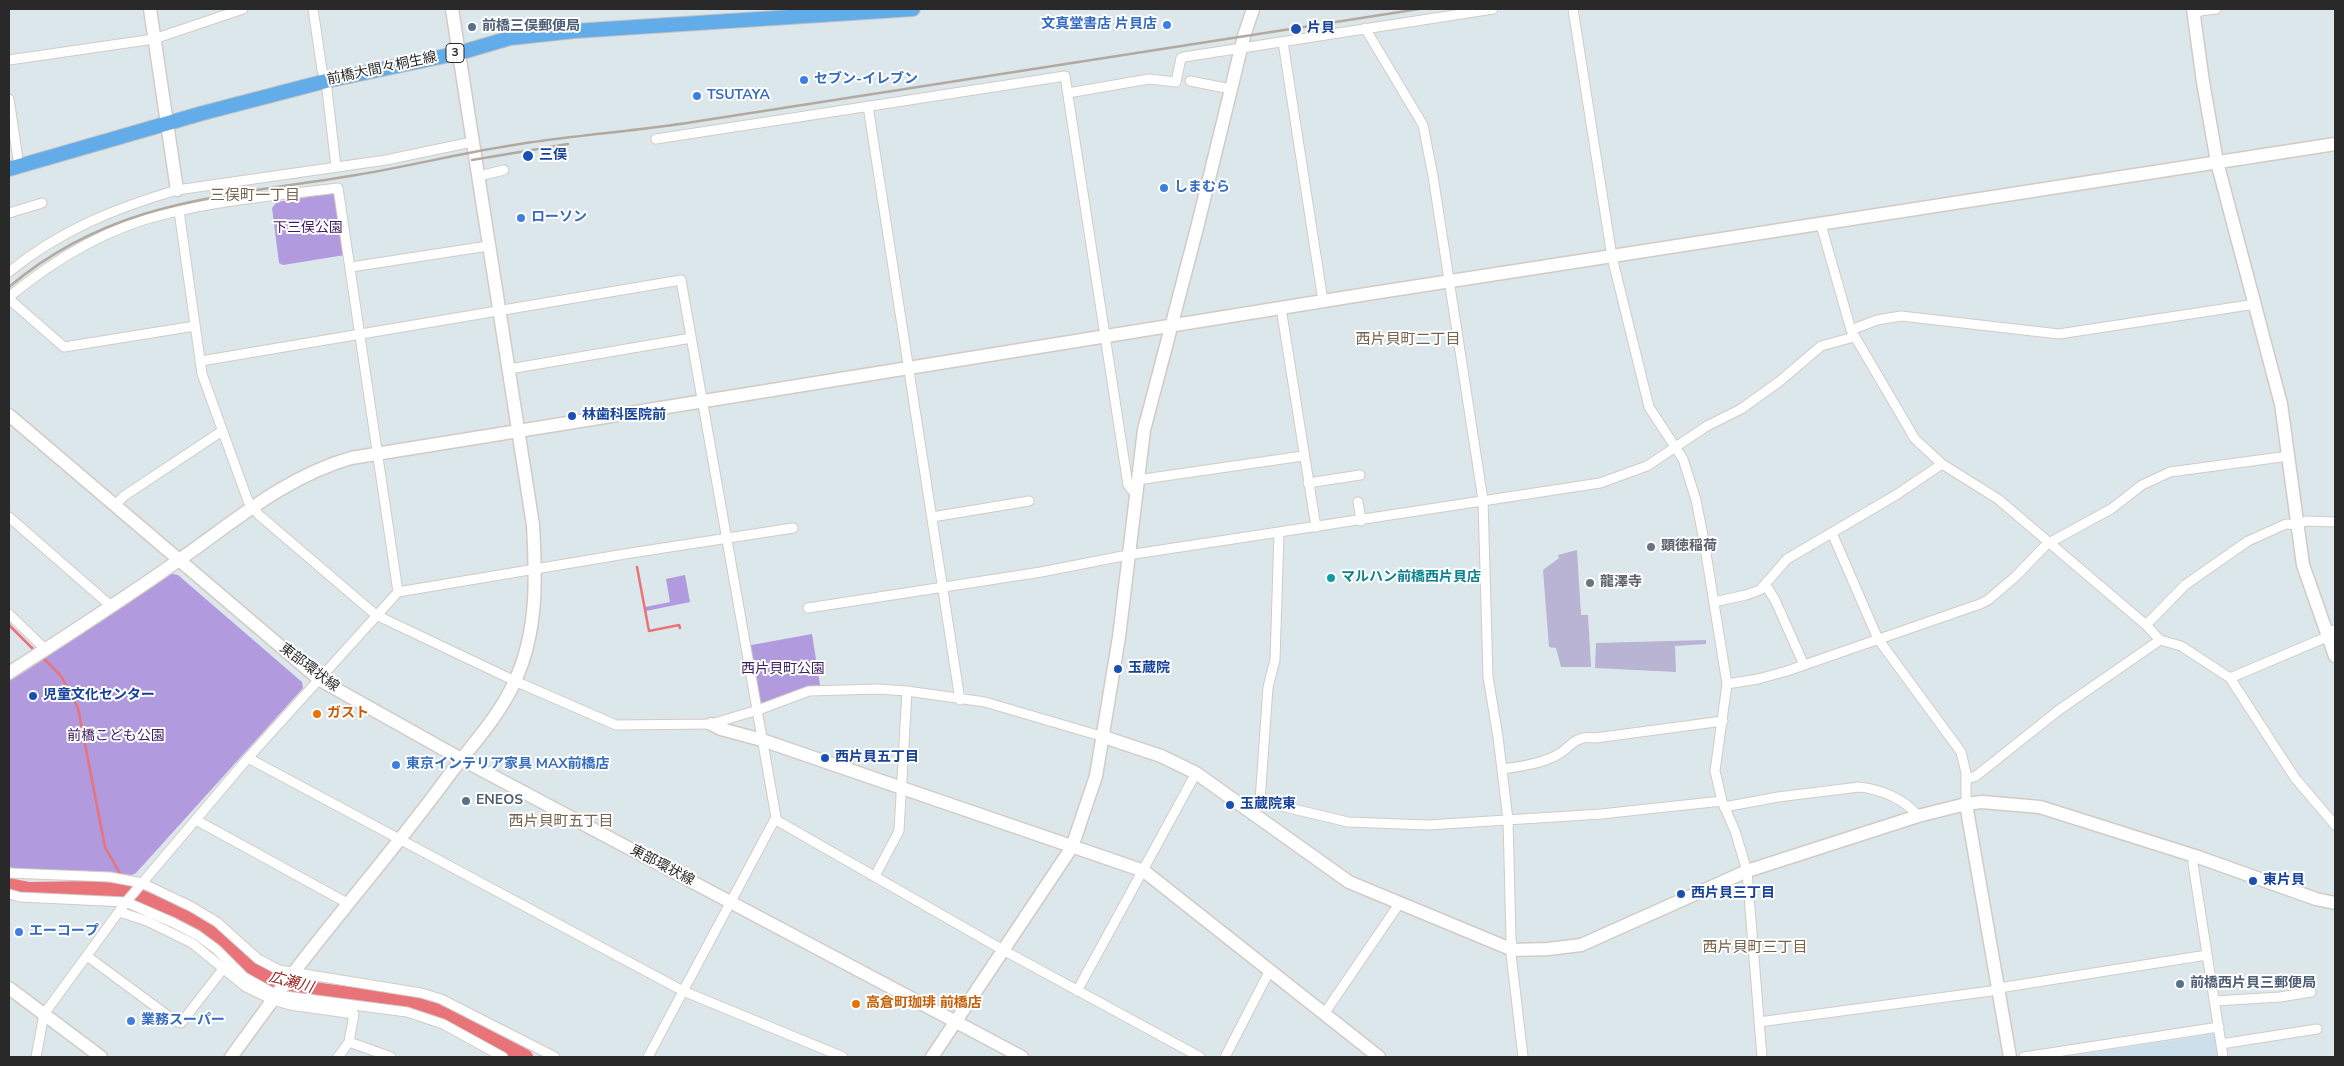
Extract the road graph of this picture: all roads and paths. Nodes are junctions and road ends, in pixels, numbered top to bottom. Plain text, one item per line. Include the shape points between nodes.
1 (150, 9) edge
2 (243, 9) edge
3 (313, 9) edge
4 (452, 9) edge
5 (913, 9) edge
6 (1253, 9) edge
7 (1493, 9) edge
8 (1573, 9) edge
9 (2216, 9) edge
10 (2194, 12) edge
11 (752, 14) edge
12 (1365, 28) junction
13 (154, 39) junction
14 (1282, 42) junction
15 (1241, 48) junction
16 (459, 53) junction
17 (9, 60) edge
18 (326, 81) junction
19 (1190, 81) dead end
20 (1231, 89) junction
21 (1068, 93) junction
22 (9, 100) edge
23 (868, 106) junction
24 (166, 124) junction
25 (656, 139) dead end
26 (472, 142) junction
27 (2335, 144) edge
28 (2217, 162) junction
29 (14, 167) edge
30 (336, 167) junction
31 (504, 170) dead end
32 (483, 175) dead end
33 (177, 190) junction
34 (42, 204) dead end
35 (179, 211) junction
36 (9, 213) edge
37 (1821, 225) junction
38 (488, 246) junction
39 (1612, 257) junction
40 (351, 267) junction
41 (9, 272) edge
42 (1450, 282) junction
43 (9, 298) edge
44 (1324, 301) junction
45 (2256, 307) junction
46 (1281, 308) junction
47 (500, 310) junction
48 (195, 326) junction
49 (1170, 326) junction
50 (361, 333) junction
51 (1853, 333) junction
52 (1106, 336) junction
53 (691, 338) junction
54 (201, 361) junction
55 (909, 368) junction
56 (509, 369) junction
57 (701, 402) junction
58 (9, 414) edge
59 (222, 431) junction
60 (518, 432) junction
61 (1676, 447) junction
62 (377, 454) junction
63 (1303, 456) junction
64 (2289, 456) junction
65 (1942, 464) junction
66 (1360, 475) dead end
67 (1308, 483) junction
68 (1138, 486) junction
69 (1483, 500) junction
70 (1030, 501) dead end
71 (1358, 502) dead end
72 (116, 505) junction
73 (252, 507) junction
74 (9, 517) edge
75 (932, 517) junction
76 (1361, 521) junction
77 (2335, 522) edge
78 (2297, 525) junction
79 (1316, 527) junction
80 (793, 528) dead end
81 (1279, 533) junction
82 (1832, 533) junction
83 (726, 539) junction
84 (2051, 542) junction
85 (1128, 555) junction
86 (179, 560) junction
87 (536, 569) junction
88 (1765, 584) junction
89 (943, 587) junction
90 (398, 592) junction
91 (1714, 602) junction
92 (111, 606) junction
93 (808, 608) dead end
94 (9, 614) edge
95 (376, 615) junction
96 (2146, 625) junction
97 (2332, 633) edge
98 (1878, 639) junction
99 (2160, 640) junction
100 (40, 652) junction
101 (2335, 656) edge
102 (1804, 665) junction
103 (9, 673) edge
104 (2230, 678) junction
105 (320, 680) junction
106 (515, 681) junction
107 (1727, 684) junction
108 (907, 691) junction
109 (960, 700) junction
110 (758, 710) junction
111 (1723, 721) junction
112 (711, 724) junction
113 (1104, 737) junction
114 (762, 740) junction
115 (248, 758) junction
116 (461, 759) junction
117 (1502, 769) junction
118 (1196, 773) junction
119 (1967, 779) junction
120 (902, 788) junction
121 (1260, 801) junction
122 (1723, 804) junction
123 (1966, 804) junction
124 (1247, 810) junction
125 (1918, 816) junction
126 (196, 820) junction
127 (776, 820) junction
128 (1508, 820) junction
129 (2335, 825) edge
130 (401, 840) junction
131 (1072, 847) junction
132 (2198, 857) junction
133 (1144, 870) junction
134 (1747, 871) junction
135 (9, 873) edge
136 (875, 876) junction
137 (139, 886) junction
138 (9, 894) edge
139 (127, 901) junction
140 (731, 903) junction
141 (2335, 903) edge
142 (348, 904) junction
143 (1399, 904) junction
144 (120, 912) junction
145 (1003, 950) junction
146 (1513, 950) junction
147 (2207, 955) junction
148 (88, 956) junction
149 (223, 969) junction
150 (1270, 970) junction
151 (291, 975) junction
152 (9, 988) edge
153 (1999, 988) junction
154 (683, 991) junction
155 (1078, 992) junction
156 (2311, 992) dead end
157 (277, 995) junction
158 (2214, 1001) junction
159 (44, 1014) junction
160 (1324, 1014) junction
161 (954, 1021) junction
162 (1759, 1022) junction
163 (2218, 1027) junction
164 (2318, 1029) dead end
165 (349, 1042) junction
166 (2221, 1044) junction
167 (36, 1057) edge
168 (101, 1057) edge
169 (231, 1057) edge
170 (338, 1057) edge
171 (391, 1057) edge
172 (503, 1057) edge
173 (555, 1057) edge
174 (648, 1057) edge
175 (843, 1057) edge
176 (932, 1057) edge
177 (1022, 1057) edge
178 (1200, 1057) edge
179 (1225, 1057) edge
180 (1379, 1057) edge
181 (1523, 1057) edge
182 (1762, 1057) edge
183 (2010, 1057) edge
184 (2024, 1057) edge
185 (2223, 1057) edge

1 - 13 street
2 - 13 street
3 - 18 street
4 - 16 street
5 - 11 main road, 前橋大間々桐生線 / 3
6 - 15 street
7 - 12 street
8 - 39 street
9 - 10 street
10 - 28 street
11 - 16 main road, 前橋大間々桐生線 / 3 via 510,38
12 - 14 street
12 - 42 street via 1425,130
13 - 17 street
13 - 24 street
14 - 15 street
14 - 44 street
15 - 20 street
15 - 21 street via 1181,58 1176,82 1149,79
16 - 18 main road, 前橋大間々桐生線 / 3
16 - 26 street
18 - 24 main road, 前橋大間々桐生線 / 3
18 - 30 street
19 - 20 street
20 - 49 street
21 - 23 street via 1066,78 1062,76
21 - 52 street
22 - 29 street
23 - 25 street
23 - 55 street
24 - 29 main road, 前橋大間々桐生線 / 3
24 - 33 street
26 - 30 street
26 - 38 street
27 - 28 street
28 - 37 street
28 - 45 street
30 - 33 street
31 - 32 street
33 - 41 street via 118,208 72,228
34 - 36 street
35 - 40 street via 338,188
35 - 43 street via 142,221 90,242 56,261
35 - 48 street
37 - 39 street
37 - 51 street
38 - 40 street
38 - 47 street
39 - 42 street
39 - 61 street via 1649,407
40 - 50 street
42 - 44 street
42 - 69 street
43 - 48 street via 62,346
44 - 46 street
45 - 51 street via 2249,305 2059,334 1901,316 1877,320
45 - 64 street via 2276,380
46 - 49 street
46 - 63 street
47 - 50 street
47 - 53 street via 681,280
47 - 56 street
48 - 54 street
49 - 52 street
49 - 68 street via 1144,430
50 - 54 street
50 - 62 street
51 - 61 street via 1821,346 1741,409
51 - 65 street via 1915,439
52 - 55 street
52 - 68 street via 1128,485 1132,490
53 - 56 street
53 - 57 street
54 - 59 street via 202,374
55 - 57 street
55 - 75 street
56 - 60 street
57 - 60 street
57 - 83 street
58 - 72 street, 東部環状線
59 - 72 street via 124,496
59 - 73 street
60 - 62 street
60 - 87 street via 533,525
61 - 69 street via 1647,466 1608,481
61 - 91 street via 1696,500
62 - 73 street via 351,458 318,469 292,481
62 - 90 street
63 - 67 street
63 - 68 street
64 - 78 street
64 - 84 street via 2158,476 2111,509
65 - 82 street
65 - 84 street via 1998,499
66 - 67 street
67 - 79 street
68 - 85 street
69 - 76 street
69 - 117 street via 1488,677
70 - 75 street
71 - 76 street
72 - 86 street, 東部環状線
73 - 86 street
73 - 95 street
74 - 92 street
75 - 89 street
76 - 79 street
77 - 78 street via 2306,521
78 - 96 street via 2286,524 2248,541 2185,585
78 - 97 street via 2303,565
79 - 81 street
80 - 83 street
81 - 85 street
81 - 121 street via 1275,660 1268,687
82 - 88 street via 1787,559
82 - 98 street
83 - 87 street
83 - 110 street
84 - 96 street
84 - 98 street via 1988,600
85 - 89 street
85 - 113 street
86 - 92 street
86 - 105 street, 東部環状線
87 - 90 street
87 - 106 street via 532,620
88 - 91 street via 1754,593
88 - 102 street
89 - 93 street
89 - 109 street
90 - 95 street
91 - 107 street
92 - 100 street
94 - 100 street
95 - 105 street
95 - 106 street
96 - 99 street
97 - 101 street
97 - 104 street
98 - 102 street
98 - 119 street via 1961,752
99 - 104 street via 2181,646
99 - 119 street via 2045,721 1976,776
100 - 103 street
102 - 107 street via 1758,680
104 - 129 street via 2295,778
105 - 115 street
105 - 116 street, 東部環状線
106 - 112 street via 616,724
106 - 116 street via 491,725
107 - 111 street
108 - 109 street
108 - 110 street via 809,691
108 - 120 street
109 - 113 street via 985,702
110 - 112 street
110 - 114 street
111 - 117 street via 1586,737 1573,742 1553,758
111 - 122 street via 1715,765
112 - 114 street
113 - 118 street via 1161,756
113 - 131 street via 1096,776
114 - 120 street
114 - 127 street
115 - 126 street
115 - 130 street
116 - 130 street
116 - 140 street, 東部環状線
117 - 128 street
118 - 124 street
118 - 133 street
119 - 123 street
120 - 131 street
120 - 136 street via 898,835
121 - 124 street via 1249,804
121 - 128 street via 1364,824 1428,825
122 - 125 street via 1859,787 1893,796
122 - 128 street
122 - 134 street
123 - 125 street
123 - 132 street via 1982,802 2040,807
123 - 153 street
124 - 143 street via 1348,882
125 - 134 street
126 - 137 street
126 - 142 street
127 - 136 street
127 - 140 street
128 - 146 street
130 - 142 street
130 - 154 street
131 - 133 street
131 - 145 street
132 - 141 street
132 - 147 street via 2193,859 2193,864
133 - 150 street
133 - 155 street
134 - 146 street via 1581,944
134 - 162 street
135 - 137 street via 125,880
136 - 145 street
137 - 139 street
137 - 151 street via 192,907 217,922 262,962
138 - 139 street
139 - 144 street
139 - 157 street via 197,935 244,977
140 - 154 street
140 - 161 street, 東部環状線
142 - 151 street
143 - 146 street
143 - 160 street
144 - 148 street
144 - 149 street via 192,943
145 - 155 street
145 - 161 street
146 - 181 street
147 - 153 street
147 - 158 street
148 - 149 street via 181,1023
148 - 159 street
149 - 157 street via 246,988
150 - 160 street
150 - 179 street
151 - 157 street
151 - 173 street via 421,993 440,999
152 - 159 street
153 - 162 street
153 - 183 street
154 - 174 street
154 - 175 street
155 - 178 street
156 - 158 street
157 - 165 street via 290,1005 352,1013 355,1017
157 - 169 street
157 - 172 street via 407,1012 443,1024
158 - 163 street
159 - 167 street
159 - 168 street
160 - 180 street
161 - 176 street
161 - 177 street, 東部環状線
162 - 182 street
163 - 166 street
163 - 184 street
164 - 166 street
165 - 170 street
165 - 171 street
166 - 185 street

